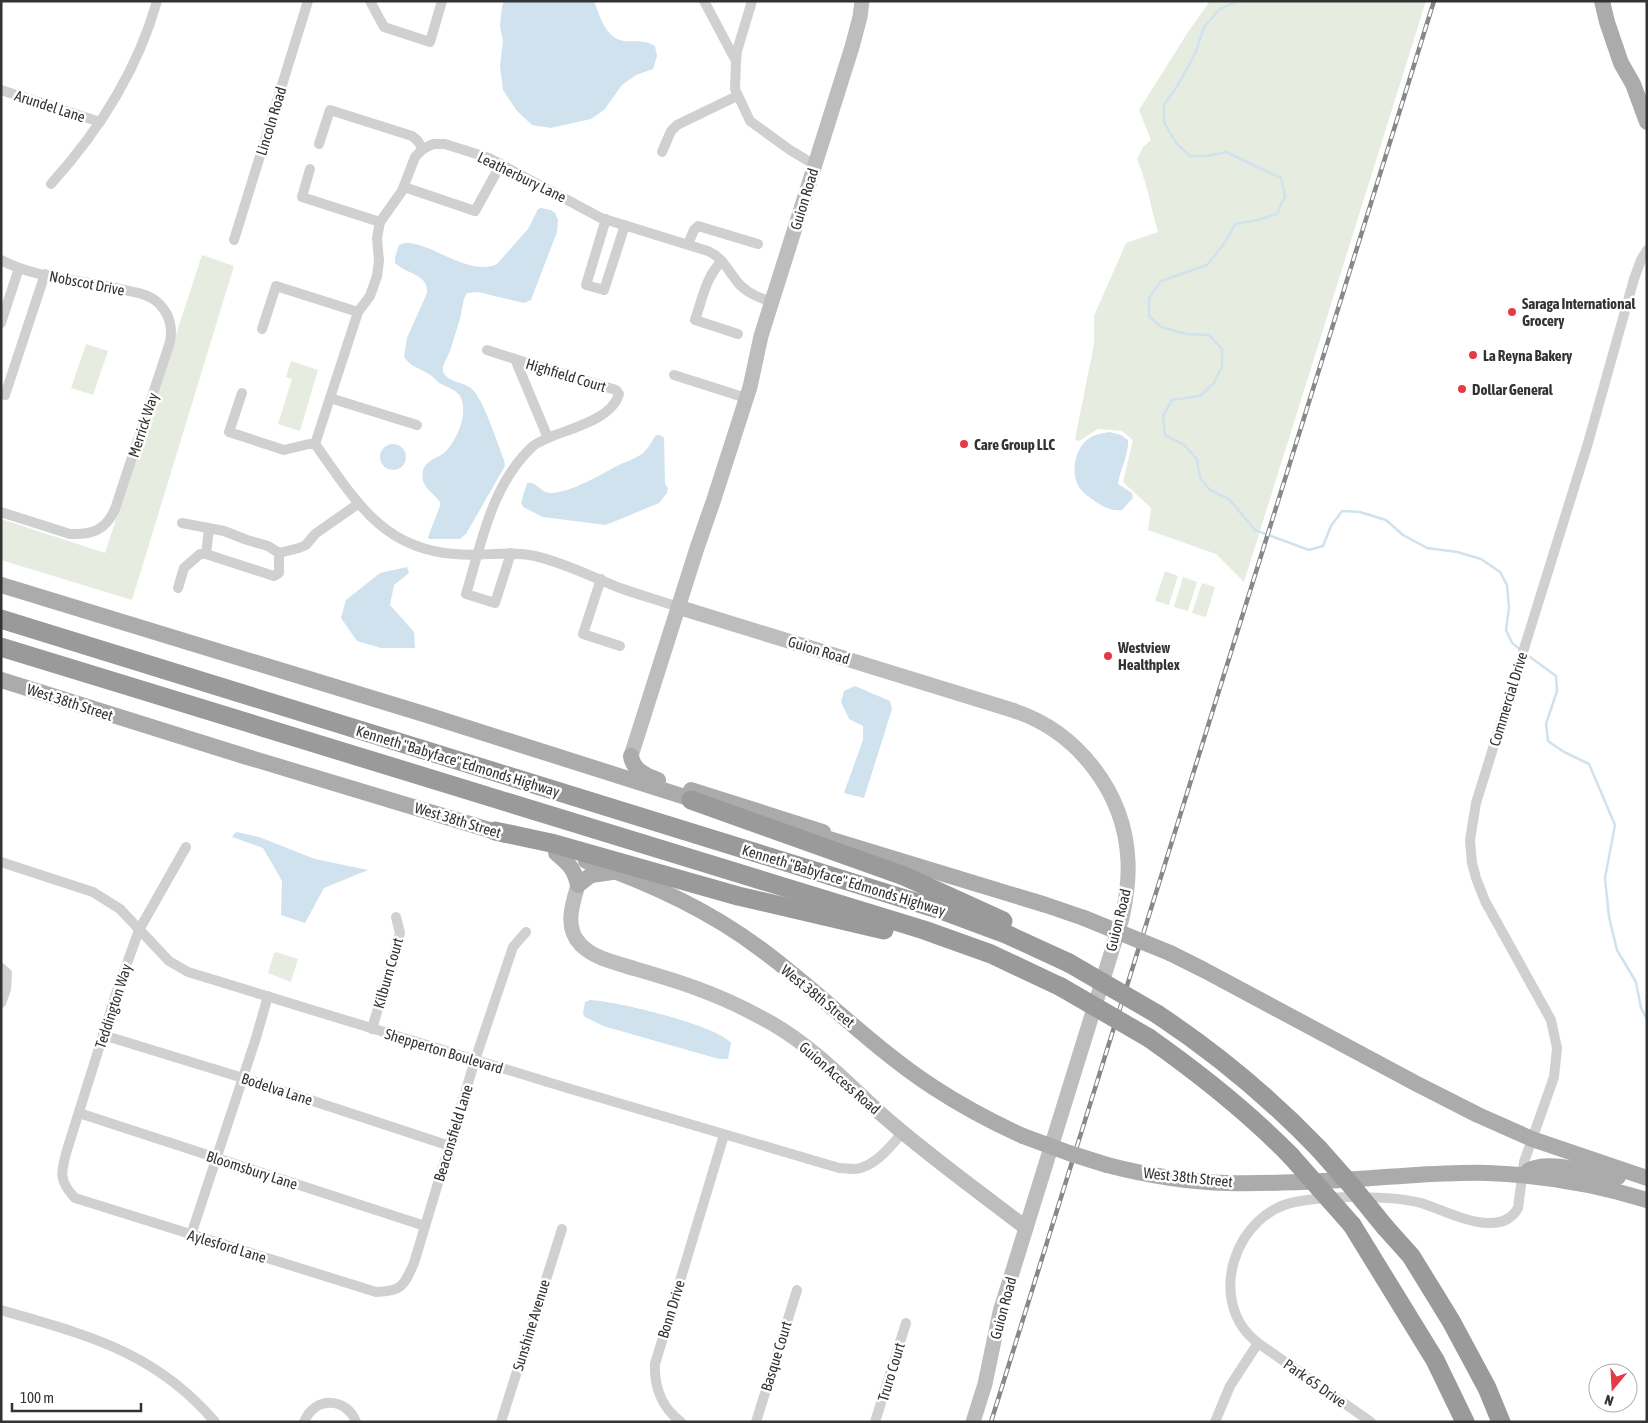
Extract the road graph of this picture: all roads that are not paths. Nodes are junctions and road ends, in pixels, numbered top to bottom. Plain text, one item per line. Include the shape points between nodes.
1 (157, 1) edge
2 (308, 1) edge
3 (370, 1) edge
4 (442, 1) edge
5 (704, 1) edge
6 (752, 1) edge
7 (862, 1) edge
8 (1603, 4) edge
9 (736, 60) junction
10 (1640, 87) edge
11 (1, 90) edge
12 (737, 96) junction
13 (100, 122) junction
14 (1647, 122) edge
15 (319, 144) dead end
16 (423, 149) junction
17 (662, 152) dead end
18 (502, 164) junction
19 (815, 164) junction
20 (310, 168) dead end
21 (51, 184) dead end
22 (404, 188) junction
23 (606, 219) junction
24 (380, 222) junction
25 (625, 225) junction
26 (234, 240) dead end
27 (688, 244) junction
28 (758, 244) dead end
29 (1647, 250) edge
30 (1, 260) edge
31 (722, 261) junction
32 (19, 268) junction
33 (45, 274) junction
34 (772, 302) junction
35 (358, 312) junction
36 (167, 314) joint
37 (1, 322) edge
38 (262, 329) dead end
39 (738, 334) dead end
40 (487, 350) dead end
41 (515, 359) junction
42 (674, 375) dead end
43 (242, 393) dead end
44 (1, 394) edge
45 (330, 398) junction
46 (746, 398) junction
47 (417, 425) dead end
48 (548, 438) junction
49 (315, 444) junction
50 (358, 504) junction
51 (1, 512) edge
52 (182, 523) dead end
53 (210, 529) junction
54 (479, 553) junction
55 (511, 553) junction
56 (206, 554) junction
57 (279, 557) junction
58 (601, 579) junction
59 (1, 585) edge
60 (178, 588) dead end
61 (678, 606) junction
62 (1, 619) edge
63 (620, 646) dead end
64 (1, 647) edge
65 (1, 680) edge
66 (545, 752) junction
67 (631, 756) junction
68 (691, 800) junction
69 (495, 831) junction
70 (186, 847) dead end
71 (861, 849) junction
72 (556, 853) junction
73 (1, 862) edge
74 (617, 872) junction
75 (578, 885) junction
76 (396, 917) dead end
77 (139, 930) junction
78 (526, 932) dead end
79 (991, 954) junction
80 (1069, 963) junction
81 (1, 968) edge
82 (268, 996) junction
83 (1, 1003) edge
84 (372, 1028) junction
85 (103, 1035) junction
86 (475, 1060) junction
87 (243, 1078) junction
88 (79, 1113) junction
89 (903, 1132) junction
90 (724, 1135) junction
91 (1532, 1139) junction
92 (450, 1146) junction
93 (217, 1158) junction
94 (61, 1173) joint
95 (1522, 1175) junction
96 (1642, 1177) edge
97 (1647, 1200) edge
98 (425, 1226) junction
99 (1026, 1228) junction
100 (562, 1229) dead end
101 (191, 1235) junction
102 (406, 1282) joint
103 (797, 1290) dead end
104 (1, 1310) edge
105 (906, 1323) dead end
106 (1258, 1343) junction
107 (678, 1419) edge
108 (215, 1422) edge
109 (304, 1422) edge
110 (356, 1422) edge
111 (501, 1422) edge
112 (756, 1422) edge
113 (875, 1422) edge
114 (973, 1422) edge
115 (1215, 1422) edge
116 (1371, 1422) edge
117 (1465, 1422) edge
118 (1501, 1422) edge

1 - 13 street via 136,58
2 - 26 street, Lincoln Road
3 - 4 street via 384,27 430,42
5 - 9 street
6 - 9 street
7 - 19 street, Guion Road via 857,30
8 - 10 main road via 1610,9
9 - 12 street via 734,82
10 - 14 main road
11 - 13 street, Arundel Lane
12 - 17 street via 677,125
12 - 19 street via 754,125
13 - 21 street
15 - 16 street via 330,110 412,136
16 - 18 street, Leatherbury Lane via 433,144 445,144
16 - 22 street via 414,159
18 - 22 street via 475,211
18 - 23 street, Leatherbury Lane
19 - 34 street, Guion Road
20 - 24 street via 302,197
22 - 24 street
23 - 25 street, Leatherbury Lane
23 - 25 street via 586,285 604,290
24 - 35 street via 377,276 370,296
25 - 27 street, Leatherbury Lane
27 - 28 street via 698,226
27 - 31 street, Leatherbury Lane via 711,252
29 - 91 street, Commercial Drive via 1634,279 1588,443 1475,806 1470,840 1481,894 1550,1016 1556,1036 1555,1072
30 - 32 street, Nobscot Drive
31 - 34 street, Leatherbury Lane via 745,289
31 - 39 street via 710,276 696,320
32 - 33 street, Nobscot Drive
32 - 37 street
33 - 36 street, Nobscot Drive via 150,297
33 - 44 street via 5,395
34 - 46 street, Guion Road
35 - 38 street via 276,286
35 - 45 street
36 - 51 street, Merrick Way via 170,342 108,522 83,535 70,534
40 - 41 street, Highfield Court
41 - 48 street, Highfield Court
41 - 48 street, Highfield Court via 618,393 612,407 603,415
42 - 46 street
43 - 49 street via 229,432 284,450
45 - 47 street
45 - 49 street
46 - 61 street, Guion Road
48 - 54 street, Highfield Court via 533,446 506,480 489,515
49 - 50 street
50 - 54 street via 386,531 412,545 445,554
50 - 57 street via 315,534 306,545
52 - 53 street
53 - 56 street
53 - 57 street via 262,543
54 - 55 street
54 - 55 street, Highfield Court via 466,594 496,603
55 - 58 street via 551,560
56 - 57 street via 274,576 279,573
56 - 60 street via 198,555 184,568
58 - 61 street
58 - 63 street via 583,634
59 - 66 main road
61 - 67 street, Guion Road
61 - 99 street, Guion Road via 1030,716 1069,741 1105,783 1118,812 1127,849 1125,904
62 - 80 highway, Kenneth "Babyface" Edmonds Highway via 944,911 1006,934
64 - 79 highway, Kenneth "Babyface" Edmonds Highway via 856,909
65 - 69 main road, West 38th Street
66 - 67 main road via 608,764 624,762
66 - 68 main road
67 - 71 main road via 637,768 646,775 812,827
68 - 71 main road
68 - 80 highway via 904,876 1024,931
69 - 72 main road, West 38th Street
69 - 79 highway via 551,843 738,896
70 - 77 street, Teddington Way
71 - 91 main road, bridge via 1046,905 1170,954 1417,1084
72 - 74 main road, West 38th Street
72 - 75 main road via 572,868
73 - 77 street, Shepperton Boulevard via 94,892 120,909
74 - 75 main road via 594,874
74 - 95 main road, West 38th Street, bridge via 681,900 736,932 933,1087 984,1118 1062,1151 1153,1175 1225,1183 1440,1174
75 - 89 street, Guion Access Road via 571,924 575,936 586,950 601,958 701,990 759,1016 824,1060
76 - 84 street, Kilburn Court via 400,933
77 - 82 street, Shepperton Boulevard via 169,961 188,972
77 - 85 street, Teddington Way
78 - 86 street, Beaconsfield Lane via 513,947
79 - 117 highway, Kenneth "Babyface" Edmonds Highway, bridge via 1061,987 1149,1038 1232,1100 1291,1156 1352,1225 1435,1360
80 - 118 highway, Kenneth "Babyface" Edmonds Highway, bridge via 1157,1014 1247,1081 1319,1149 1410,1256 1452,1321
81 - 83 street via 7,973
82 - 84 street, Shepperton Boulevard
82 - 87 street
84 - 86 street, Shepperton Boulevard
85 - 87 street, Bodelva Lane
85 - 88 street, Teddington Way
86 - 90 street, Shepperton Boulevard
86 - 92 street, Beaconsfield Lane
87 - 92 street, Bodelva Lane
87 - 93 street
88 - 93 street, Bloomsbury Lane
88 - 94 street, Teddington Way
89 - 90 street, Shepperton Boulevard via 886,1152 857,1169 839,1168
89 - 99 street, Guion Access Road
90 - 107 street, Bonn Drive via 655,1364 657,1390 663,1403
91 - 95 street, Commercial Drive
91 - 96 main road
92 - 98 street, Beaconsfield Lane
93 - 98 street, Bloomsbury Lane
93 - 101 street
94 - 101 street, Aylesford Lane via 65,1188 75,1198
95 - 96 main road via 1537,1166 1544,1166 1612,1178
95 - 97 main road, West 38th Street via 1584,1184
95 - 106 street, Park 65 Drive via 1518,1208 1507,1220 1497,1223 1481,1222 1420,1203 1391,1198 1298,1201 1271,1212 1242,1241 1232,1271 1231,1291 1236,1311 1245,1329
98 - 102 street, Beaconsfield Lane
99 - 114 street, Guion Road via 1000,1312 985,1384
100 - 111 street, Sunshine Avenue
101 - 102 street, Aylesford Lane via 376,1292 392,1291
103 - 112 street, Basque Court
104 - 108 street via 94,1338 126,1352 172,1381
105 - 113 street, Truro Court
106 - 115 street via 1230,1386
106 - 116 street, Park 65 Drive
109 - 110 street via 314,1407 335,1402 349,1410

